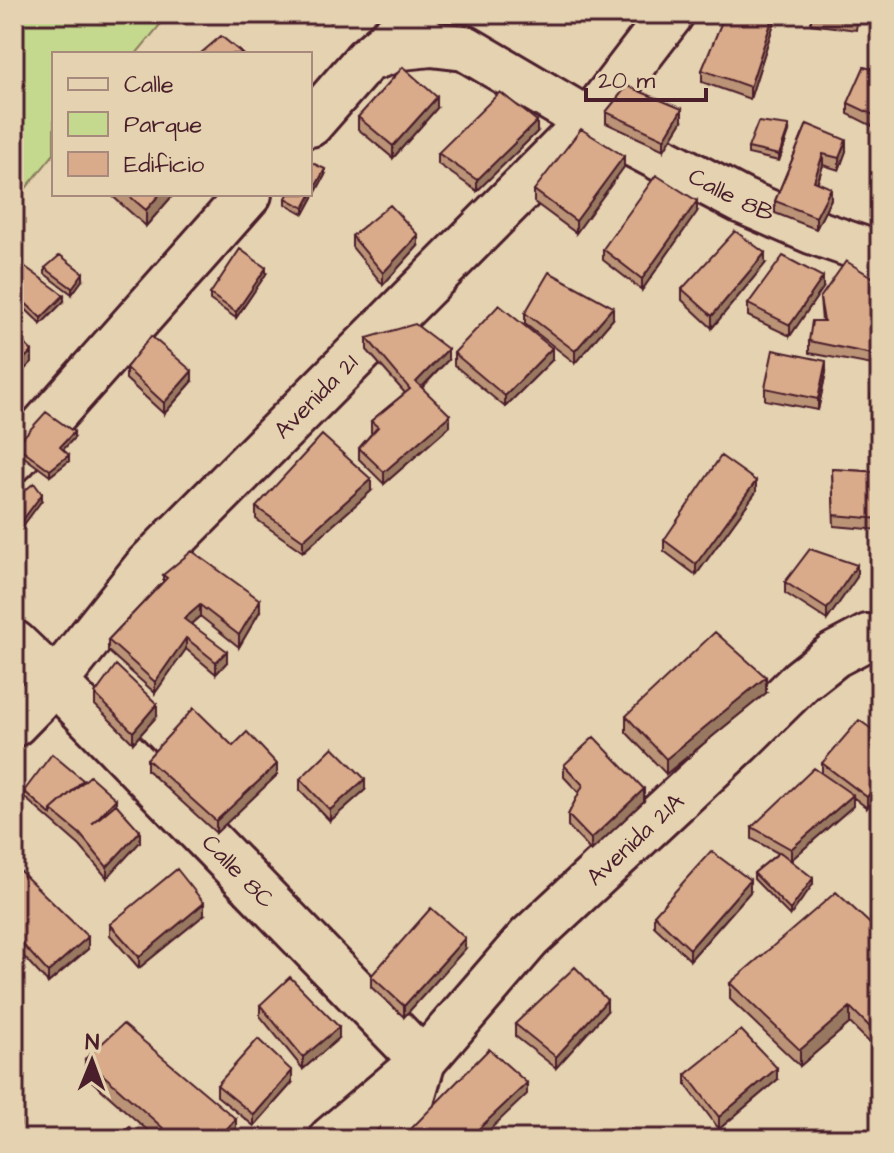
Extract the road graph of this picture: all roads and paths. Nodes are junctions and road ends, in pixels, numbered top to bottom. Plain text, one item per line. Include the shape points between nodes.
1 (419, 14) edge
2 (671, 14) edge
3 (366, 60) junction
4 (589, 121) junction
5 (312, 122) edge
6 (247, 196) edge
7 (880, 255) edge
8 (14, 459) edge
9 (868, 637) dead end
10 (14, 643) edge
11 (55, 682) junction
12 (14, 724) edge
13 (423, 1061) junction
14 (331, 1139) edge
15 (400, 1139) edge

1 - 3 street
2 - 4 street, Avenida 21
3 - 4 street, Calle 8B via 402,47 465,48
3 - 5 street
4 - 7 street, Calle 8B via 742,201
4 - 11 street, Avenida 21 via 148,565
6 - 8 street
9 - 13 street, Avenida 21A via 801,681 529,938
10 - 11 street, Calle 8C
11 - 12 street, Avenida 21
11 - 13 street, Calle 8C
13 - 14 street, Avenida 21A
13 - 15 street

